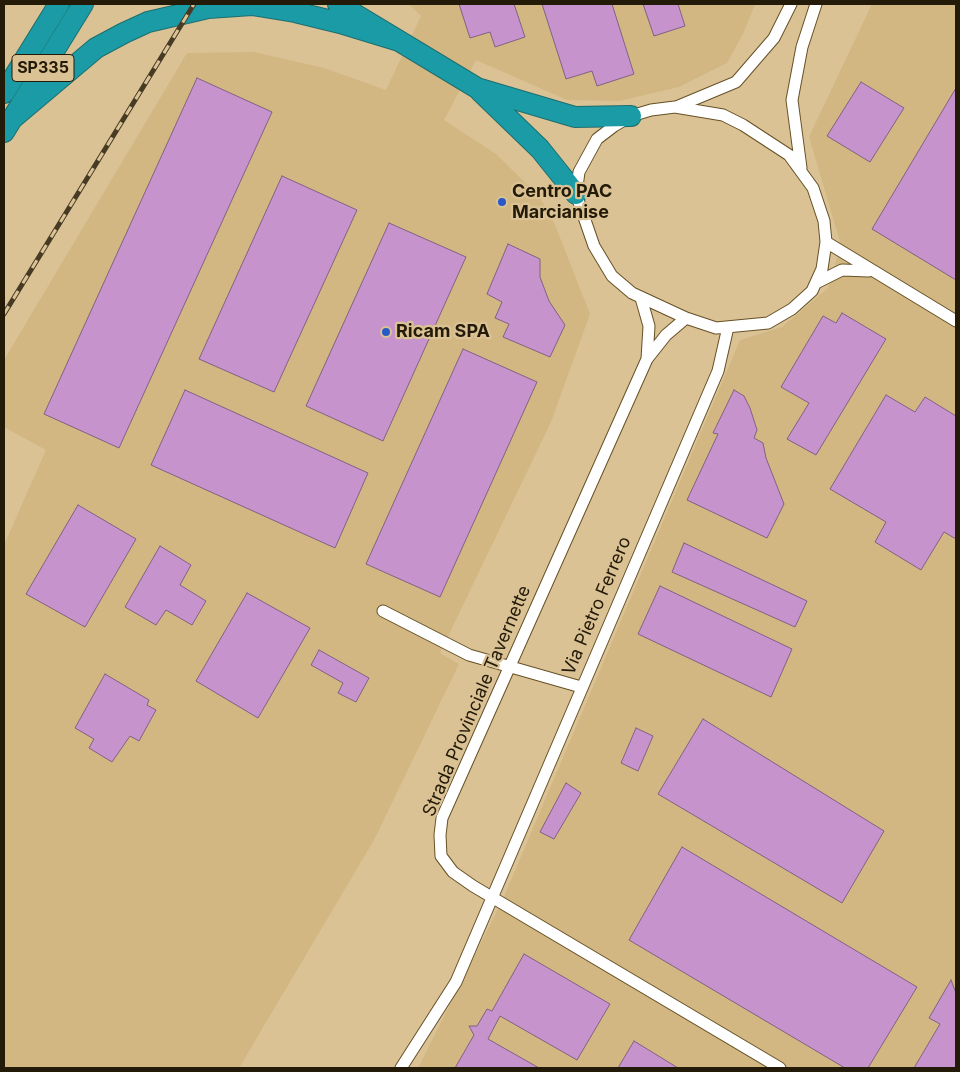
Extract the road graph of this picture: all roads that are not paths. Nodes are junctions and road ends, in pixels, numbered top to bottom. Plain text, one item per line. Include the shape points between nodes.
1 (58, 4) edge
2 (82, 4) edge
3 (338, 4) edge
4 (364, 4) edge
5 (791, 4) edge
6 (816, 4) edge
7 (399, 42) junction
8 (477, 88) junction
9 (4, 93) edge
10 (675, 107) junction
11 (632, 116) junction
12 (8, 125) edge
13 (801, 170) junction
14 (576, 194) junction
15 (826, 242) junction
16 (874, 271) junction
17 (815, 284) junction
18 (641, 298) junction
19 (686, 318) junction
20 (956, 321) edge
21 (728, 327) junction
22 (647, 359) junction
23 (382, 611) dead end
24 (510, 665) junction
25 (581, 687) junction
26 (492, 898) junction
27 (401, 1068) edge
28 (780, 1068) edge

1 - 9 highway, SP335
2 - 12 highway, SP335
3 - 7 highway
4 - 7 highway
5 - 10 street via 774,38 736,82
6 - 13 street via 802,47 792,100
7 - 8 highway
7 - 12 highway via 295,12 252,5 208,8 148,22 103,44 62,75
8 - 11 highway via 574,117
8 - 14 highway via 540,149
10 - 11 street
10 - 13 street via 723,115 789,155
11 - 14 street via 598,139 579,172
13 - 15 street via 813,188 824,221
14 - 18 street via 594,246 612,276
15 - 16 street
15 - 17 street via 822,269
16 - 17 street via 842,270
16 - 20 street
17 - 21 street via 812,291 792,309 768,323
18 - 19 street
18 - 22 street, Strada Provinciale Tavernette via 649,326
19 - 21 street via 716,328
19 - 22 street, Strada Provinciale Tavernette
21 - 25 street, Via Pietro Ferrero via 718,372
22 - 24 street, Strada Provinciale Tavernette
23 - 24 street via 469,654
24 - 25 street
24 - 26 street, Strada Provinciale Tavernette via 442,818 440,835 442,856 452,872
25 - 26 street, Via Pietro Ferrero
26 - 27 street, Via Pietro Ferrero via 456,982
26 - 28 street, Strada Provinciale Tavernette

